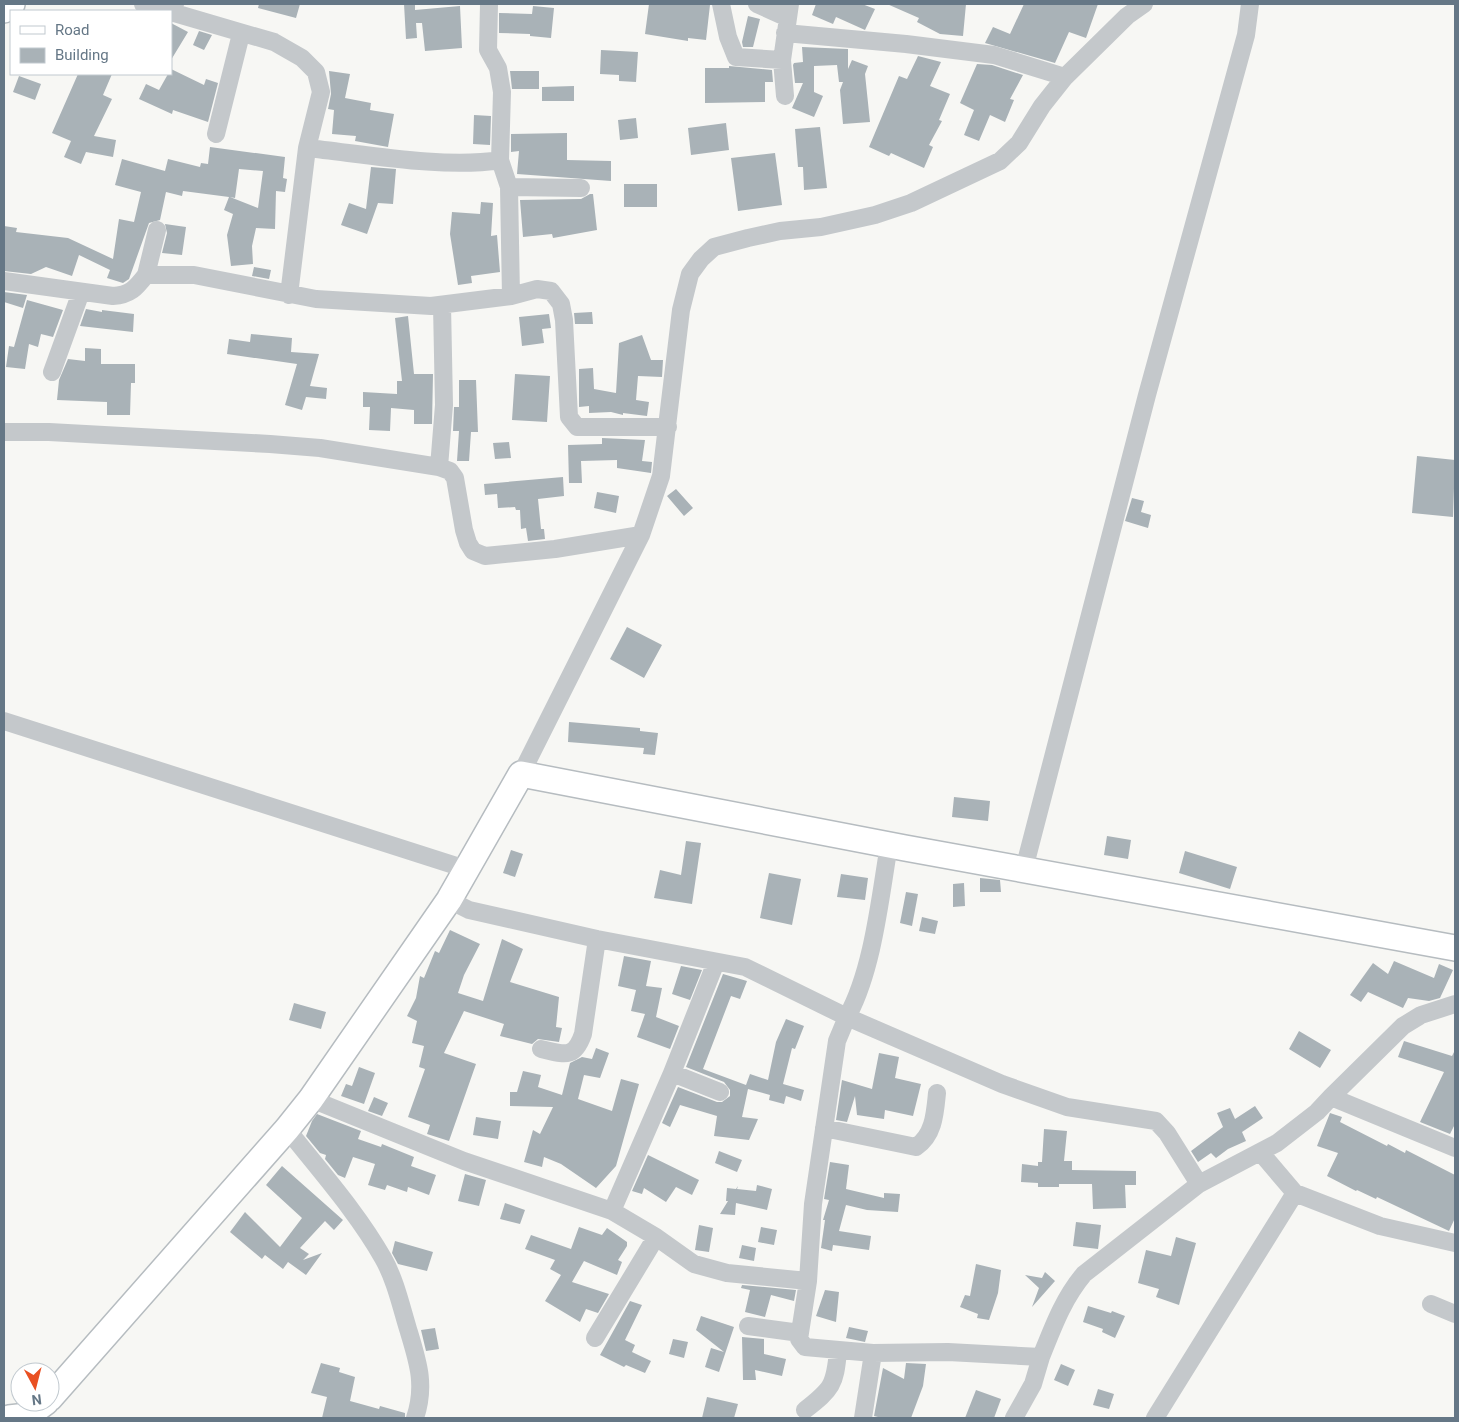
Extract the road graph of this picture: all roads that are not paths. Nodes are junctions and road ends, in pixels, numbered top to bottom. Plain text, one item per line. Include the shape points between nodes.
1 (12, 4) edge
2 (142, 4) edge
3 (489, 4) edge
4 (721, 4) edge
5 (757, 4) edge
6 (1144, 4) edge
7 (1250, 4) edge
8 (4, 10) edge
9 (164, 10) edge
10 (172, 12) edge
11 (788, 18) edge
12 (241, 34) junction
13 (782, 60) junction
14 (1065, 77) junction
15 (785, 96) dead end
16 (216, 134) dead end
17 (307, 148) junction
18 (500, 160) junction
19 (509, 187) junction
20 (581, 188) dead end
21 (157, 230) dead end
22 (146, 275) junction
23 (4, 281) edge
24 (81, 292) junction
25 (289, 295) junction
26 (511, 296) junction
27 (442, 304) junction
28 (52, 372) dead end
29 (668, 427) junction
30 (4, 432) edge
31 (440, 467) junction
32 (641, 536) junction
33 (4, 721) edge
34 (521, 774) junction
35 (890, 845) junction
36 (466, 869) junction
37 (1024, 869) junction
38 (449, 900) junction
39 (596, 939) junction
40 (1455, 948) edge
41 (716, 962) junction
42 (1455, 1004) edge
43 (847, 1017) junction
44 (541, 1049) dead end
45 (672, 1073) junction
46 (720, 1092) dead end
47 (937, 1093) dead end
48 (1331, 1097) junction
49 (311, 1100) junction
50 (824, 1128) junction
51 (287, 1130) junction
52 (1455, 1148) edge
53 (1261, 1153) junction
54 (1199, 1184) junction
55 (1295, 1193) junction
56 (612, 1211) junction
57 (656, 1237) junction
58 (1455, 1243) edge
59 (808, 1281) junction
60 (1430, 1304) dead end
61 (1455, 1314) edge
62 (748, 1326) dead end
63 (800, 1333) junction
64 (594, 1338) dead end
65 (838, 1351) junction
66 (873, 1353) junction
67 (1041, 1357) junction
68 (60, 1387) edge
69 (805, 1410) dead end
70 (32, 1412) edge
71 (9, 1418) edge
72 (415, 1418) edge
73 (863, 1418) edge
74 (1014, 1418) edge
75 (1155, 1418) edge

1 - 8 street
2 - 9 street
3 - 18 street via 488,50 498,68 502,92
4 - 13 street via 736,57
5 - 11 street
6 - 14 street via 1127,16
7 - 37 street via 1246,35
10 - 12 street
11 - 13 street
11 - 14 street via 906,44 994,55
12 - 16 street
12 - 17 street via 274,42 302,58 316,72 321,92
13 - 15 street
14 - 29 street via 1019,143 1000,160 979,172 875,216 780,231 714,247 690,274 676,350
17 - 18 street via 427,160
17 - 25 street
18 - 19 street
19 - 20 street
19 - 26 street
21 - 22 street
22 - 24 street via 133,292 124,296
22 - 25 street via 194,275
23 - 24 street
24 - 28 street
25 - 27 street via 431,306
26 - 27 street
26 - 29 street via 537,289 551,291 561,304 572,423 577,426
27 - 31 street via 444,405
29 - 32 street via 661,476
30 - 31 street via 59,432 320,448
31 - 32 street via 450,471 455,478 468,542 473,551 485,556
32 - 34 street
33 - 36 street
34 - 35 street
34 - 36 street
35 - 37 street
35 - 43 street via 873,937 858,995
36 - 38 street
37 - 40 street
38 - 39 street via 469,910
38 - 49 street
39 - 41 street
39 - 44 street via 583,1034 578,1047 565,1054
41 - 43 street via 746,967
41 - 45 street
42 - 48 street via 1421,1015 1403,1026
43 - 50 street via 837,1041
43 - 54 street via 1025,1093 1067,1107 1156,1122 1167,1133
45 - 46 street
45 - 56 street
47 - 50 street via 931,1131 916,1147
48 - 52 street
48 - 53 street via 1317,1112
49 - 51 street
49 - 56 street via 464,1161
50 - 59 street via 812,1204
51 - 68 street
51 - 72 street via 358,1220 384,1259 420,1377 421,1400
53 - 54 street
53 - 55 street
54 - 67 street via 1084,1274 1061,1308
55 - 58 street via 1380,1226
55 - 75 street
56 - 57 street
57 - 59 street via 694,1264 727,1273
57 - 64 street
59 - 63 street
60 - 61 street
62 - 63 street
63 - 65 street via 799,1339 805,1346
65 - 66 street
65 - 69 street via 837,1372 830,1391
66 - 67 street via 948,1352
66 - 73 street
67 - 74 street via 1033,1384
70 - 71 street via 27,1416

